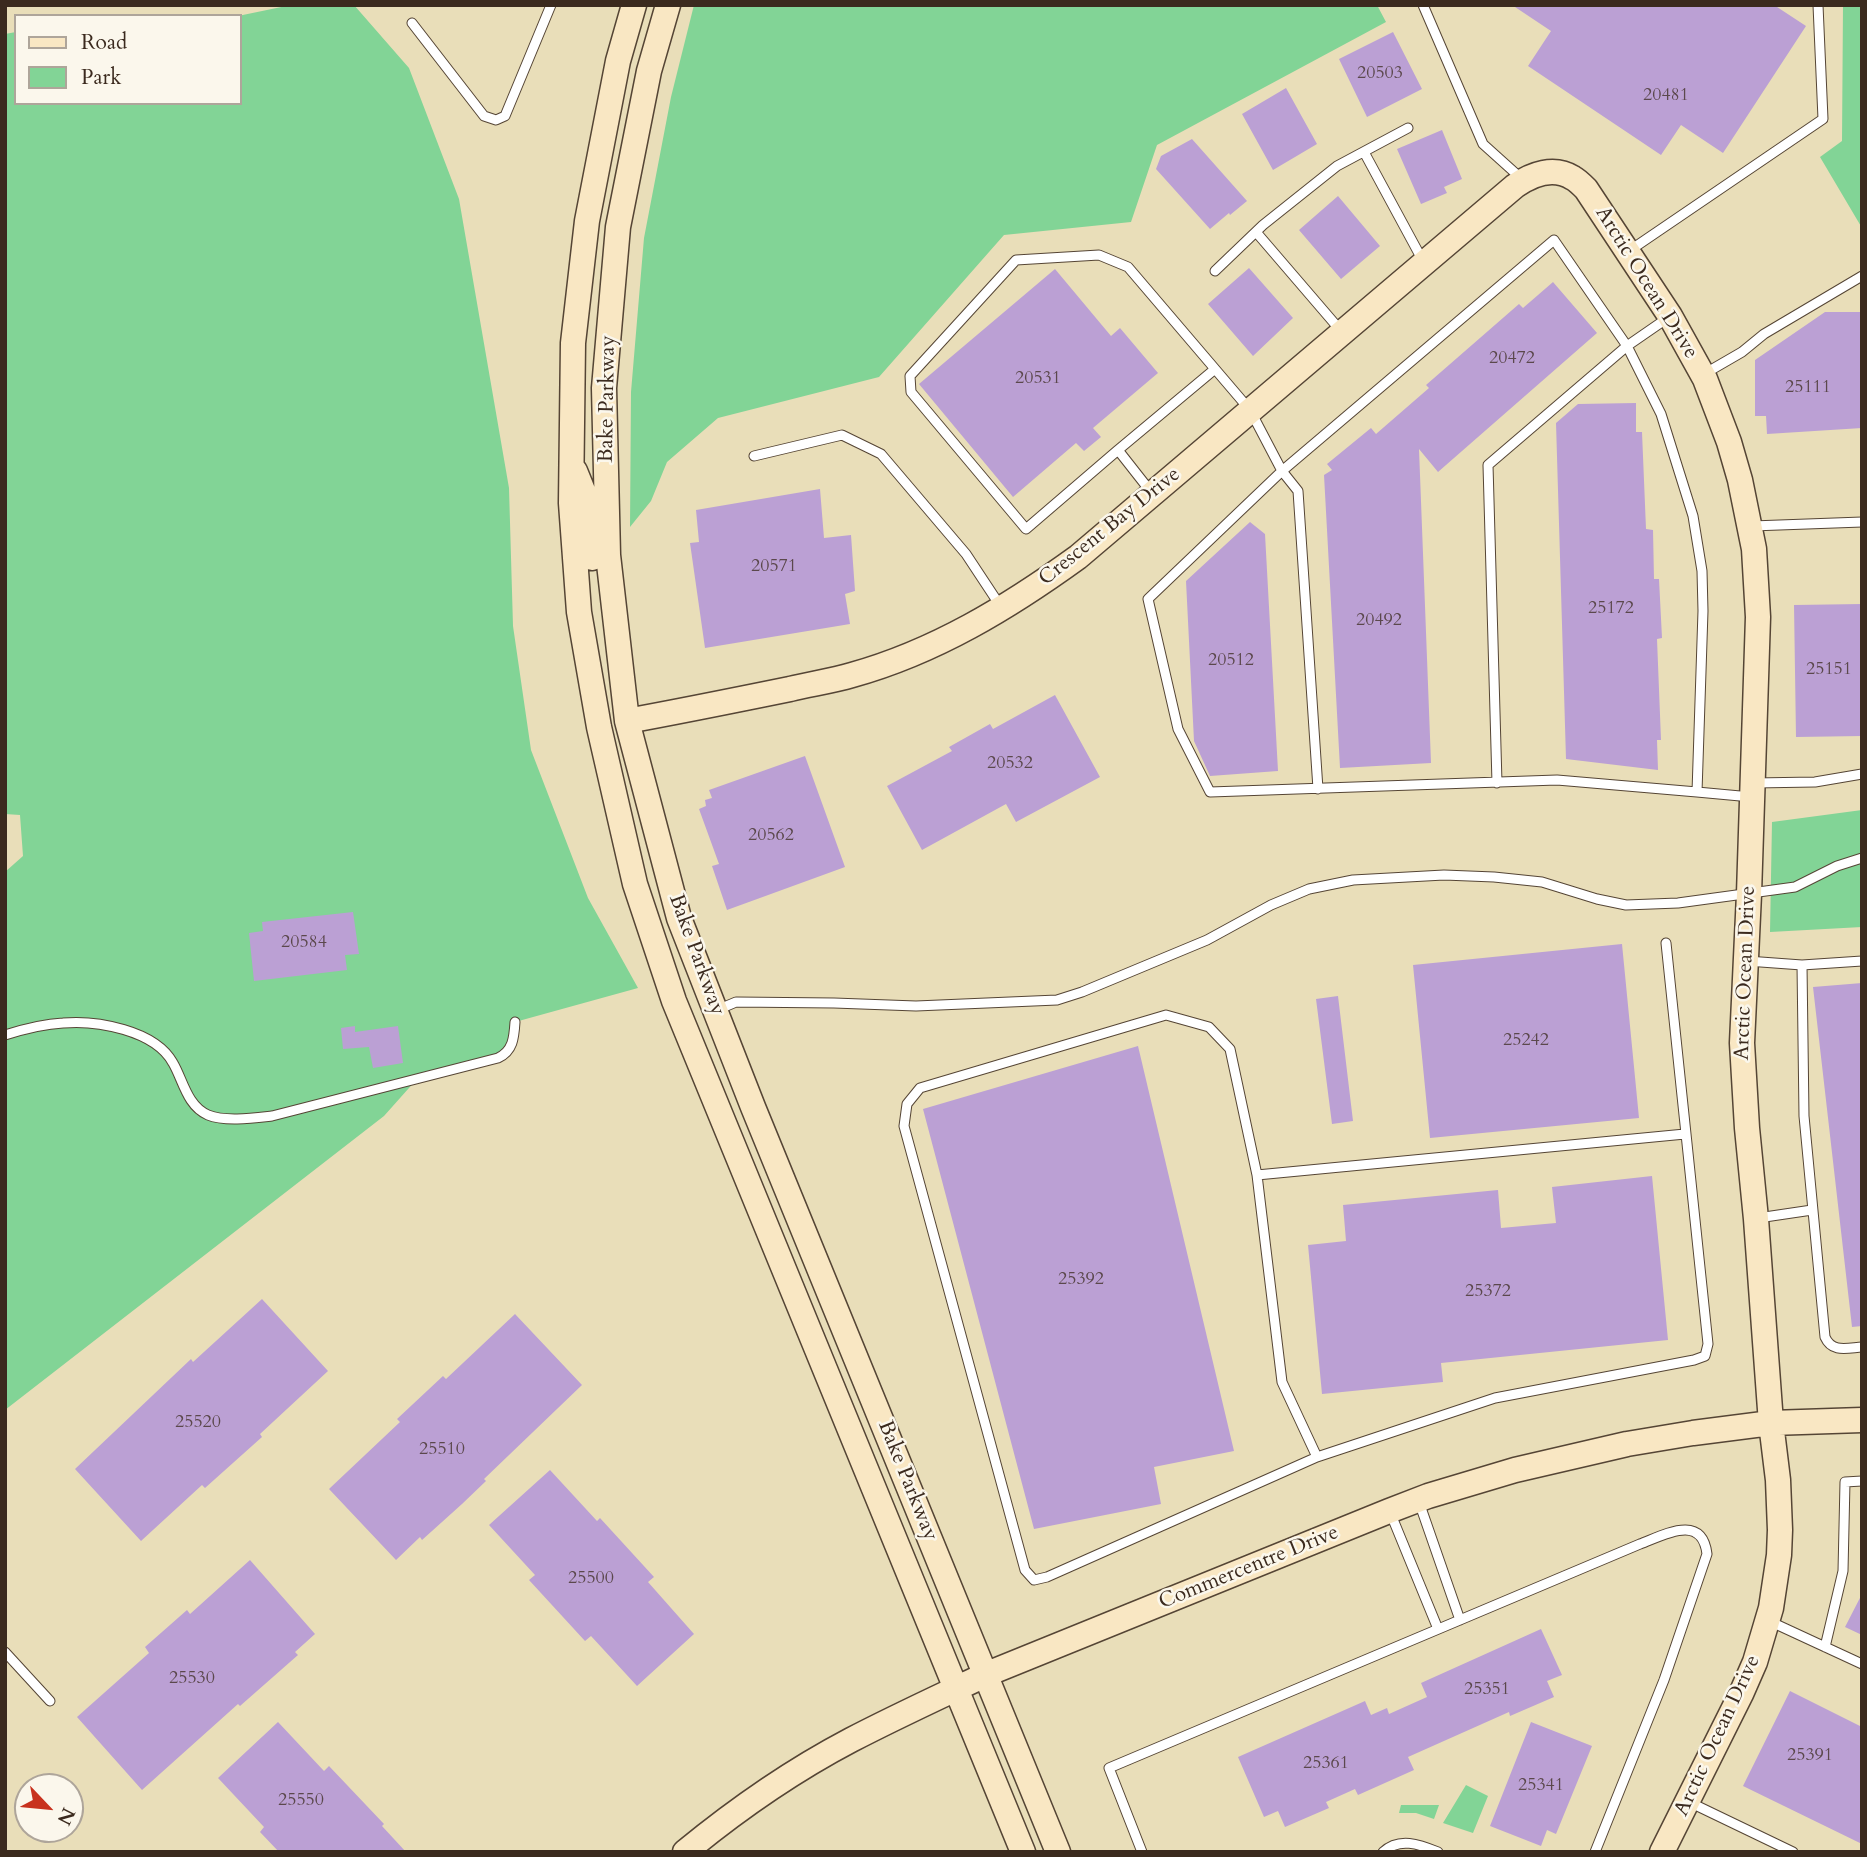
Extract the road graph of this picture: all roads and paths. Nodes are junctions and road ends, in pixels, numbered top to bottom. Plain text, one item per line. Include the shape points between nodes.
1 (551, 5) edge
2 (634, 5) edge
3 (668, 5) edge
4 (1423, 5) edge
5 (1818, 5) edge
6 (412, 23) dead end
7 (1408, 128) dead end
8 (1364, 152) junction
9 (1519, 183) junction
10 (1256, 232) junction
11 (1628, 252) junction
12 (1425, 264) junction
13 (1215, 271) dead end
14 (1862, 276) edge
15 (1670, 316) junction
16 (1342, 333) junction
17 (1627, 346) junction
18 (1215, 369) junction
19 (1702, 375) junction
20 (1250, 410) junction
21 (1118, 450) junction
22 (754, 456) dead end
23 (572, 463) junction
24 (1282, 471) junction
25 (1152, 494) junction
26 (1862, 522) edge
27 (1749, 526) junction
28 (1002, 609) junction
29 (627, 721) junction
30 (1862, 774) edge
31 (1497, 783) junction
32 (1318, 789) junction
33 (1752, 790) junction
34 (1697, 792) junction
35 (1862, 858) edge
36 (1749, 894) junction
37 (1665, 943) dead end
38 (1745, 961) junction
39 (1862, 961) edge
40 (1802, 965) junction
41 (715, 1010) junction
42 (515, 1022) dead end
43 (5, 1035) edge
44 (1685, 1133) junction
45 (1257, 1175) junction
46 (1812, 1210) junction
47 (1756, 1219) junction
48 (1862, 1347) edge
49 (1862, 1420) edge
50 (1771, 1423) junction
51 (1317, 1457) junction
52 (1862, 1480) edge
53 (1418, 1499) junction
54 (1389, 1511) junction
55 (1460, 1620) junction
56 (1768, 1620) junction
57 (1438, 1629) junction
58 (1825, 1647) junction
59 (5, 1652) edge
60 (1862, 1664) edge
61 (987, 1674) junction
62 (956, 1689) junction
63 (50, 1701) dead end
64 (1687, 1802) junction
65 (685, 1852) edge
66 (1023, 1852) edge
67 (1058, 1852) edge
68 (1142, 1852) edge
69 (1383, 1852) edge
70 (1437, 1852) edge
71 (1595, 1852) edge
72 (1662, 1852) edge
73 (1793, 1852) edge

1 - 6 lane via 505,116 496,120 484,116
2 - 23 street, Bake Parkway via 618,61 587,221 573,343
3 - 29 street, Bake Parkway via 649,71 618,227 604,388 608,555
4 - 9 lane via 1483,144
5 - 11 lane via 1824,119
7 - 8 lane
8 - 10 lane via 1337,166
8 - 12 lane
9 - 11 street, Arctic Ocean Drive via 1533,174 1554,172 1572,177 1586,189
9 - 12 street, Crescent Bay Drive
10 - 13 lane
10 - 16 lane
11 - 15 street, Arctic Ocean Drive
12 - 16 street, Crescent Bay Drive
14 - 19 lane
15 - 17 lane
15 - 19 street, Arctic Ocean Drive
16 - 20 street, Crescent Bay Drive
17 - 24 lane via 1554,240
17 - 31 lane via 1488,465
17 - 34 lane via 1661,414 1693,516 1703,611
18 - 20 lane
18 - 21 lane
18 - 21 lane via 1128,267 1099,255 1016,260 910,376 911,392 1026,529
19 - 27 street, Arctic Ocean Drive via 1729,442
20 - 24 lane
20 - 25 street, Crescent Bay Drive
21 - 25 lane
22 - 28 lane via 842,435 881,454 966,554
23 - 29 street via 588,503 605,679 618,717
23 - 62 street, Bake Parkway via 579,612 599,727 635,884 681,1020
24 - 32 lane via 1298,491
24 - 32 lane via 1148,599 1178,729 1210,792
25 - 28 street, Crescent Bay Drive via 1078,557
26 - 27 lane
27 - 33 street, Arctic Ocean Drive via 1758,617
28 - 29 street, Crescent Bay Drive via 940,642 852,675
29 - 41 street, Bake Parkway via 679,918
30 - 33 lane
31 - 32 lane
31 - 34 lane via 1557,780
33 - 34 lane
33 - 36 street, Arctic Ocean Drive
35 - 36 lane via 1795,887
36 - 38 street, Arctic Ocean Drive
36 - 41 lane via 1678,904 1626,905 1542,882 1494,877 1353,880 1309,889 1207,940 1058,1000 916,1006 736,1002
37 - 44 lane
38 - 40 lane
38 - 47 street, Arctic Ocean Drive via 1741,1043
39 - 40 lane
40 - 46 lane via 1804,1116
41 - 61 street, Bake Parkway
42 - 43 lane via 511,1046 498,1058 254,1118 208,1115 194,1104 162,1049 122,1028 64,1022
44 - 45 lane
44 - 51 lane via 1708,1344 1705,1356 1495,1398
45 - 51 lane via 1282,1382
45 - 51 lane via 1230,1049 1209,1027 1166,1015 920,1088 907,1104 904,1126 1025,1570 1034,1580
46 - 47 lane
46 - 48 lane via 1825,1337 1840,1349
47 - 50 street, Arctic Ocean Drive
49 - 50 street, Commercentre Drive
50 - 53 street, Commercentre Drive via 1628,1444 1540,1463
50 - 56 street, Arctic Ocean Drive via 1780,1530
52 - 58 lane via 1845,1482 1843,1571
53 - 54 street, Commercentre Drive
53 - 55 lane
54 - 57 lane
54 - 61 street, Commercentre Drive
55 - 57 lane
55 - 71 lane via 1680,1530 1702,1537 1707,1554 1664,1680
56 - 58 lane
56 - 64 street, Arctic Ocean Drive via 1741,1694
57 - 68 lane via 1109,1768
58 - 60 lane
59 - 63 lane
61 - 62 street, Commercentre Drive
61 - 67 street, Bake Parkway
62 - 65 street, Commercentre Drive via 849,1741 783,1780
62 - 66 street, Bake Parkway
64 - 72 street, Arctic Ocean Drive
64 - 73 lane
69 - 70 lane via 1405,1842

